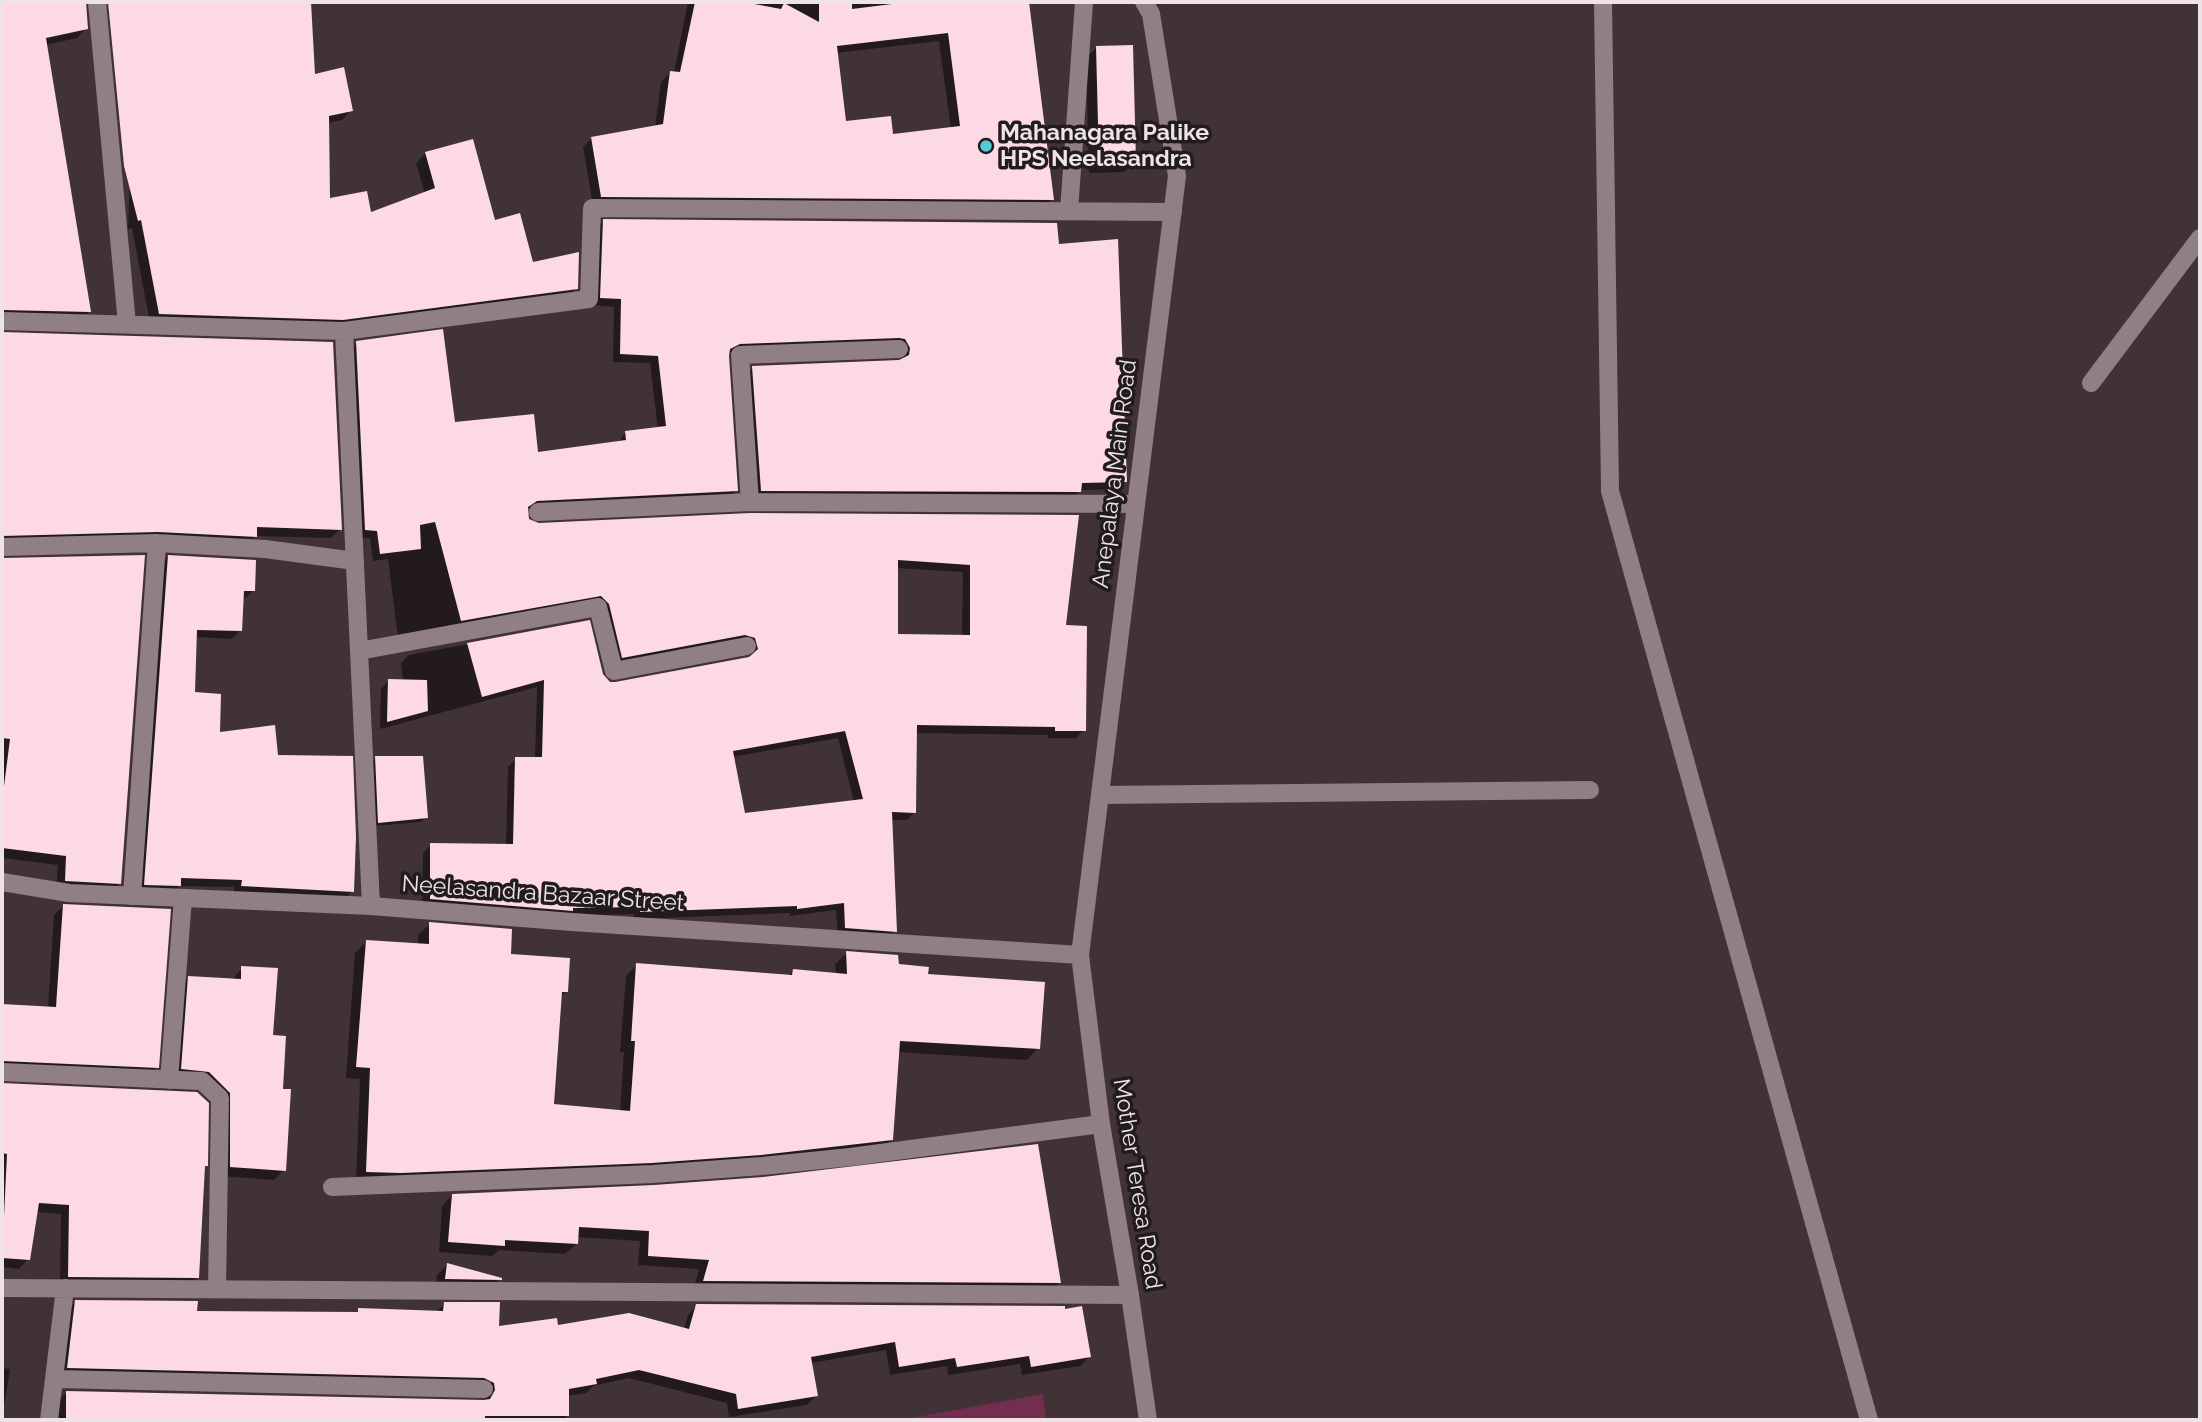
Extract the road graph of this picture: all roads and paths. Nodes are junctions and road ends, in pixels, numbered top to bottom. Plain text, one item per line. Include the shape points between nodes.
1 (97, 2) edge
2 (1084, 2) edge
3 (1144, 2) edge
4 (1603, 2) edge
5 (1069, 211) junction
6 (1173, 212) junction
7 (2200, 238) edge
8 (2, 321) edge
9 (127, 324) junction
10 (344, 331) junction
11 (899, 349) dead end
12 (2091, 383) dead end
13 (750, 502) junction
14 (1136, 504) junction
15 (538, 512) dead end
16 (157, 543) junction
17 (2, 547) edge
18 (355, 561) junction
19 (747, 646) dead end
20 (359, 651) junction
21 (1590, 790) dead end
22 (1101, 795) junction
23 (2, 882) edge
24 (132, 896) junction
25 (183, 898) junction
26 (371, 906) junction
27 (1080, 955) junction
28 (2, 1072) edge
29 (169, 1080) junction
30 (1101, 1124) junction
31 (332, 1187) dead end
32 (65, 1287) junction
33 (2, 1289) edge
34 (217, 1289) junction
35 (1130, 1295) junction
36 (56, 1379) junction
37 (484, 1389) dead end
38 (49, 1420) edge
39 (1148, 1420) edge
40 (1869, 1420) edge

1 - 9 street
2 - 5 street
3 - 6 street, Anepalaya Main Road via 1151,14 1177,176
4 - 40 street via 1610,491
5 - 6 street
5 - 10 street via 592,208 589,299
6 - 14 street, Anepalaya Main Road
7 - 12 street
8 - 9 street
9 - 10 street
10 - 18 street
11 - 13 street via 740,355
13 - 14 street
13 - 15 street
14 - 22 street, Anepalaya Main Road
16 - 17 street
16 - 18 street via 265,549
16 - 24 street
18 - 20 street
19 - 20 street via 614,671 598,607
20 - 26 street
21 - 22 street
22 - 27 street, Anepalaya Main Road
23 - 24 street, Neelasandra Bazaar Street via 69,893
24 - 25 street, Neelasandra Bazaar Street
25 - 26 street, Neelasandra Bazaar Street
25 - 29 street
26 - 27 street, Neelasandra Bazaar Street
27 - 30 street, Mother Teresa Road
28 - 29 street
29 - 34 street via 202,1081 220,1098
30 - 31 street via 762,1166
30 - 35 street, Mother Teresa Road
32 - 33 street
32 - 34 street
32 - 36 street
34 - 35 street
35 - 39 street, Mother Teresa Road
36 - 37 street
36 - 38 street

